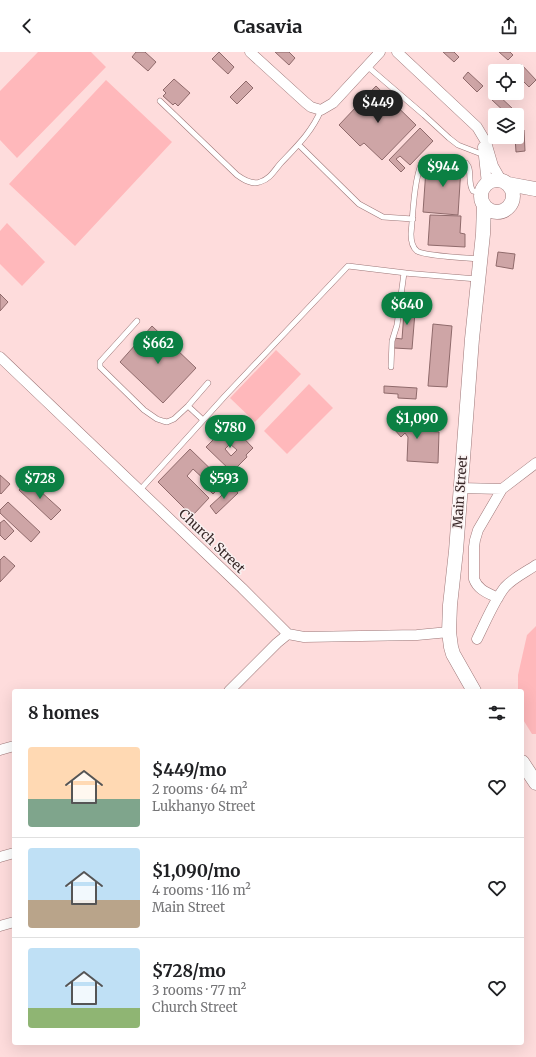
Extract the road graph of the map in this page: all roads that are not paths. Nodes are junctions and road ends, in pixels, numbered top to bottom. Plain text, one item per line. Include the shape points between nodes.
1 (250, 52) edge
2 (380, 52) edge
3 (397, 52) edge
4 (367, 66) junction
5 (160, 101) dead end
6 (321, 110) junction
7 (481, 133) junction
8 (299, 145) junction
9 (484, 155) junction
10 (504, 182) junction
11 (536, 189) edge
12 (484, 194) junction
13 (513, 200) junction
14 (497, 212) junction
15 (413, 219) junction
16 (483, 234) junction
17 (480, 259) junction
18 (406, 273) junction
19 (478, 279) junction
20 (137, 321) dead end
21 (0, 357) edge
22 (391, 367) dead end
23 (208, 383) dead end
24 (188, 406) junction
25 (203, 420) junction
26 (536, 463) edge
27 (460, 488) junction
28 (140, 490) junction
29 (502, 490) junction
30 (536, 566) edge
31 (498, 598) junction
32 (449, 632) junction
33 (288, 634) junction
34 (477, 639) dead end
35 (232, 689) edge
36 (473, 689) edge
37 (12, 747) edge
38 (0, 750) edge
39 (524, 765) edge
40 (536, 783) edge
41 (12, 854) edge
42 (0, 857) edge
43 (12, 923) edge
44 (0, 926) edge

1 - 6 street via 306,103
2 - 4 street
3 - 7 street
4 - 6 street via 333,103
4 - 9 lane via 449,138
5 - 8 lane via 237,175 251,183 259,183 270,177
6 - 8 lane
7 - 9 street
7 - 10 street via 493,166
8 - 15 lane via 359,204 383,217
9 - 12 street
10 - 11 street
10 - 12 street via 496,180
10 - 13 street via 511,188
11 - 13 street
12 - 14 street via 488,209
12 - 15 lane via 473,191 466,163 427,160 422,162 420,167
12 - 16 street, Main Street
13 - 14 street via 508,208
14 - 16 street, Main Street
15 - 17 lane via 411,241 418,252
16 - 17 street, Main Street
17 - 19 street, Main Street
18 - 19 lane
18 - 22 lane via 392,341
18 - 25 lane via 348,266
19 - 27 street, Main Street
20 - 24 lane via 100,362 100,367 144,410 157,419 170,421
21 - 28 street, Church Street
23 - 24 lane
24 - 25 lane
25 - 28 lane
26 - 29 street
27 - 29 street
27 - 32 street, Main Street
28 - 33 street, Church Street
29 - 31 street via 478,530 474,547 476,584
30 - 31 street via 505,587
31 - 34 street
32 - 33 street via 304,637
32 - 36 street, Main Street via 453,654
33 - 35 street
37 - 38 street
39 - 40 street
41 - 42 street
43 - 44 street

